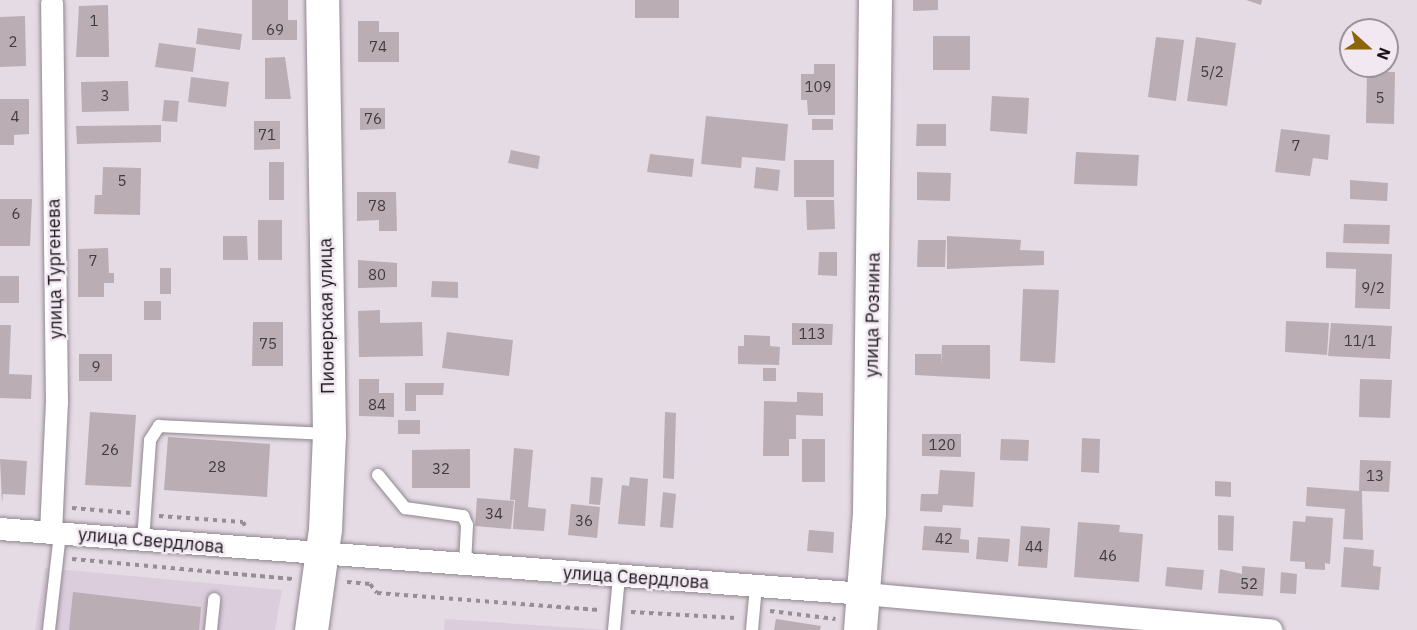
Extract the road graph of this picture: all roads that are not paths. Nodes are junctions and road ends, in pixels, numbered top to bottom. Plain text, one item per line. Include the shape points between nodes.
1 (322, 0) edge
2 (874, 0) edge
3 (52, 4) dead end
4 (329, 434) junction
5 (378, 475) dead end
6 (0, 528) edge
7 (55, 533) junction
8 (143, 541) junction
9 (465, 565) junction
10 (330, 573) junction
11 (619, 576) junction
12 (756, 586) junction
13 (864, 594) junction
14 (214, 599) dead end
15 (1126, 624) edge
16 (850, 626) edge
17 (49, 630) edge
18 (211, 630) edge
19 (311, 630) edge
20 (614, 630) edge
21 (752, 630) edge
22 (1271, 630) edge

1 - 4 main road, Пионерская улица
2 - 13 main road, улица Рознина via 874,239
3 - 7 street, улица Тургенева
4 - 8 lane via 159,426 150,440
4 - 10 main road, Пионерская улица
5 - 9 lane via 405,508 463,516 467,525
6 - 7 street, улица Свердлова
7 - 8 street, улица Свердлова
7 - 17 lane via 57,557
8 - 10 street, улица Свердлова
9 - 10 street, улица Свердлова
9 - 11 street, улица Свердлова
10 - 19 main road, Пионерская улица
11 - 12 street, улица Свердлова
11 - 20 lane
12 - 13 street, улица Свердлова
12 - 21 lane
13 - 15 street, улица Свердлова
13 - 16 main road, улица Рознина
14 - 18 lane
15 - 22 street, улица Свердлова

